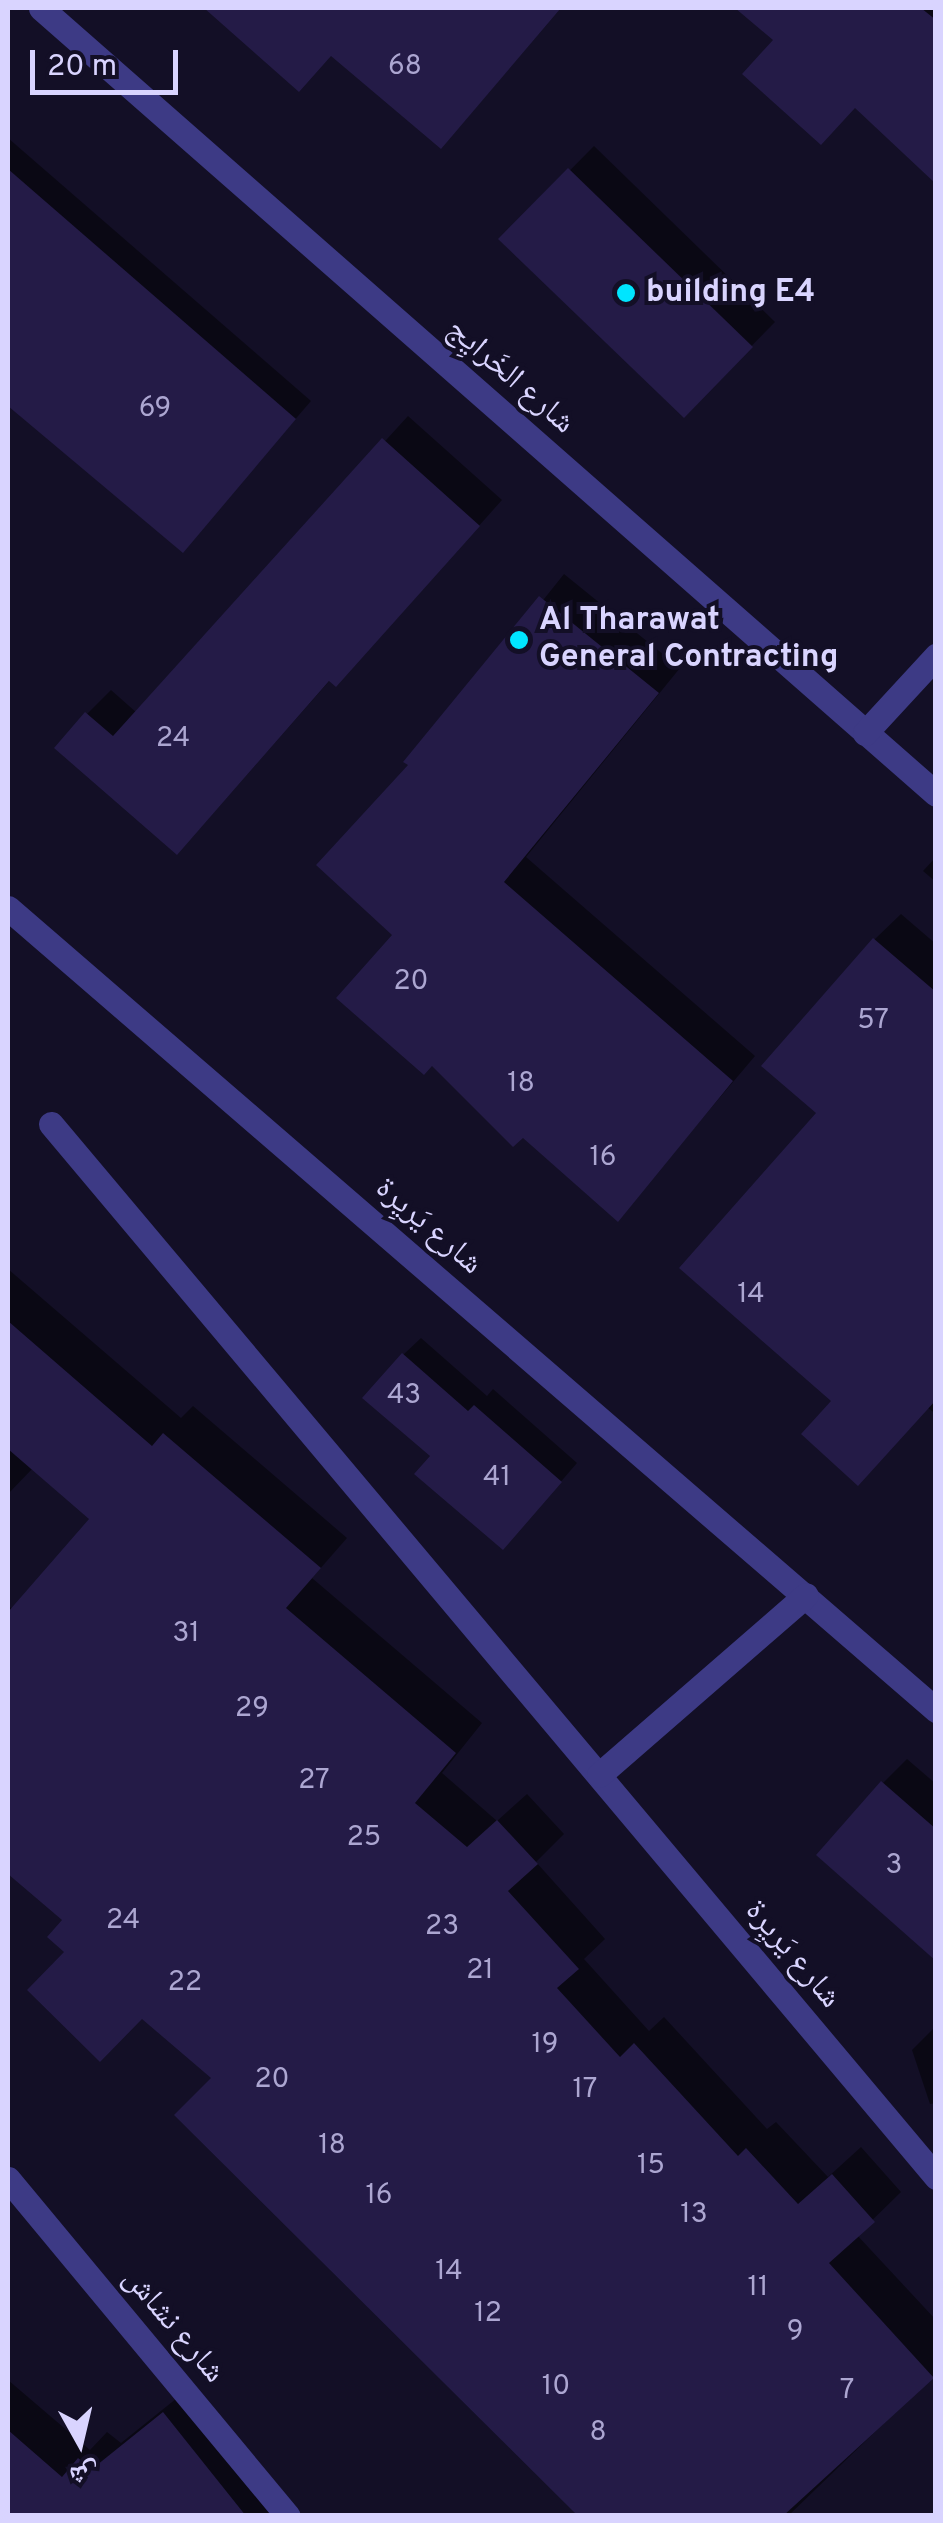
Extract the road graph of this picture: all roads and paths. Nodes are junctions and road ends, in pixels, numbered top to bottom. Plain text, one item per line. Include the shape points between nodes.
1 (41, 8) edge
2 (936, 656) edge
3 (865, 733) junction
4 (936, 794) edge
5 (8, 908) edge
6 (51, 1124) dead end
7 (806, 1596) junction
8 (936, 1710) edge
9 (599, 1775) junction
10 (936, 2176) edge
11 (8, 2179) edge
12 (288, 2516) edge

1 - 3 street, شارع الخَرايِج
2 - 3 street
3 - 4 street, شارع الخَرايِج
5 - 7 street, شارع يَريِرة
6 - 9 street, شارع يَريِرة
7 - 8 street, شارع يَريِرة
7 - 9 street
9 - 10 street, شارع يَريِرة
11 - 12 street, شارع نشاش

